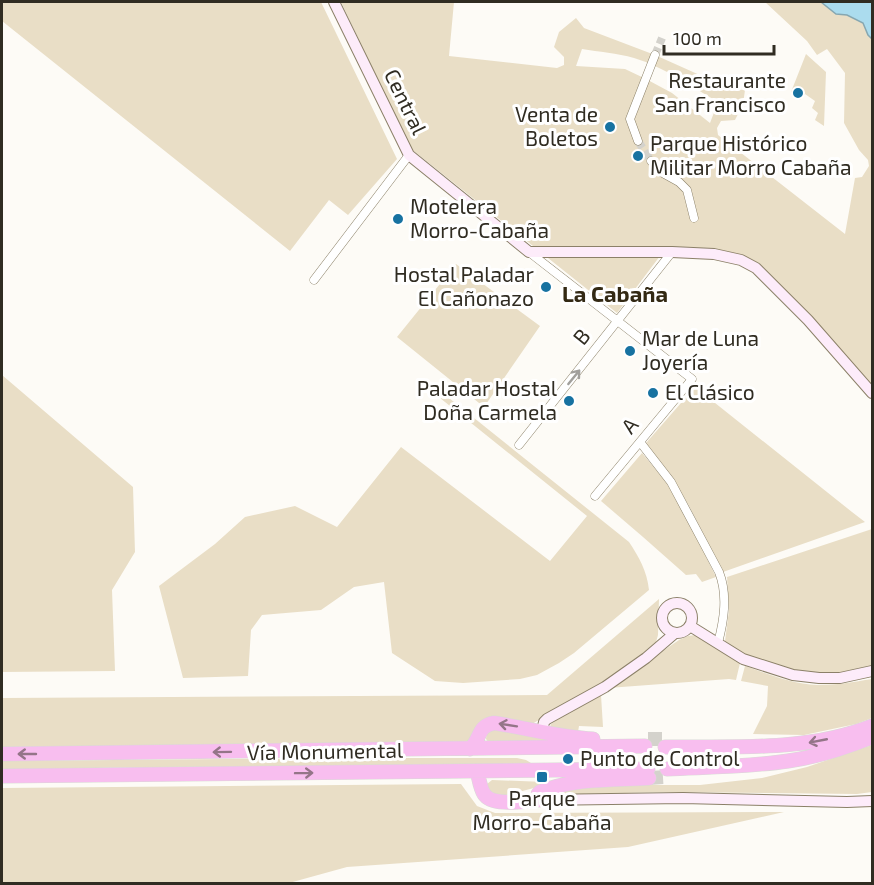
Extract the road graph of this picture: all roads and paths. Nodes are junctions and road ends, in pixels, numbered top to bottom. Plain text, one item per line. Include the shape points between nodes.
1 (334, 2) edge
2 (655, 55) tunnel mouth
3 (638, 141) tunnel mouth
4 (409, 154) junction
5 (651, 161) tunnel mouth
6 (694, 218) dead end
7 (529, 252) junction
8 (672, 252) junction
9 (314, 280) dead end
10 (618, 321) junction
11 (692, 380) joint
12 (873, 393) edge
13 (522, 442) dead end
14 (640, 442) junction
15 (595, 496) dead end
16 (690, 626) junction
17 (675, 633) junction
18 (718, 643) junction
19 (873, 671) edge
20 (873, 726) edge
21 (542, 731) junction
22 (873, 737) edge
23 (593, 739) junction
24 (664, 743) tunnel mouth
25 (544, 748) junction
26 (470, 749) junction
27 (496, 749) junction
28 (2, 754) edge
29 (477, 771) junction
30 (518, 771) junction
31 (666, 773) tunnel mouth
32 (2, 776) edge
33 (539, 800) junction
34 (873, 801) edge

1 - 4 street, Central
2 - 3 street via 630,119
4 - 7 street, Central
4 - 9 street
5 - 6 street via 656,169 687,190
7 - 8 street
7 - 10 street, Central
8 - 10 street, B
8 - 12 street via 732,257 756,268
10 - 11 street, Central
13 -> 10 street, B
11 - 14 street, A
14 - 15 street, A
14 - 18 street via 671,482 724,583
16 - 17 street
16 - 17 street via 692,616 688,608 680,603 671,604 664,610 662,620 666,629
16 - 18 street
17 - 21 street via 605,687 547,719
18 - 19 street via 743,659 793,675 840,678
20 -> 24 highway via 791,745
21 - 23 highway
21 -> 26 highway via 486,724
22 - 31 highway via 810,757
23 - 25 highway
23 - 25 highway, Vía Monumental via 646,743
25 - 27 highway, Vía Monumental
26 - 27 highway, Vía Monumental
26 -> 28 highway, Vía Monumental
27 - 30 highway via 531,754 532,766
29 - 30 highway, Vía Monumental
32 -> 29 highway, Vía Monumental
29 - 33 highway via 485,797 493,801
30 - 33 highway, Vía Monumental via 649,774 567,784 540,792
33 - 34 street

